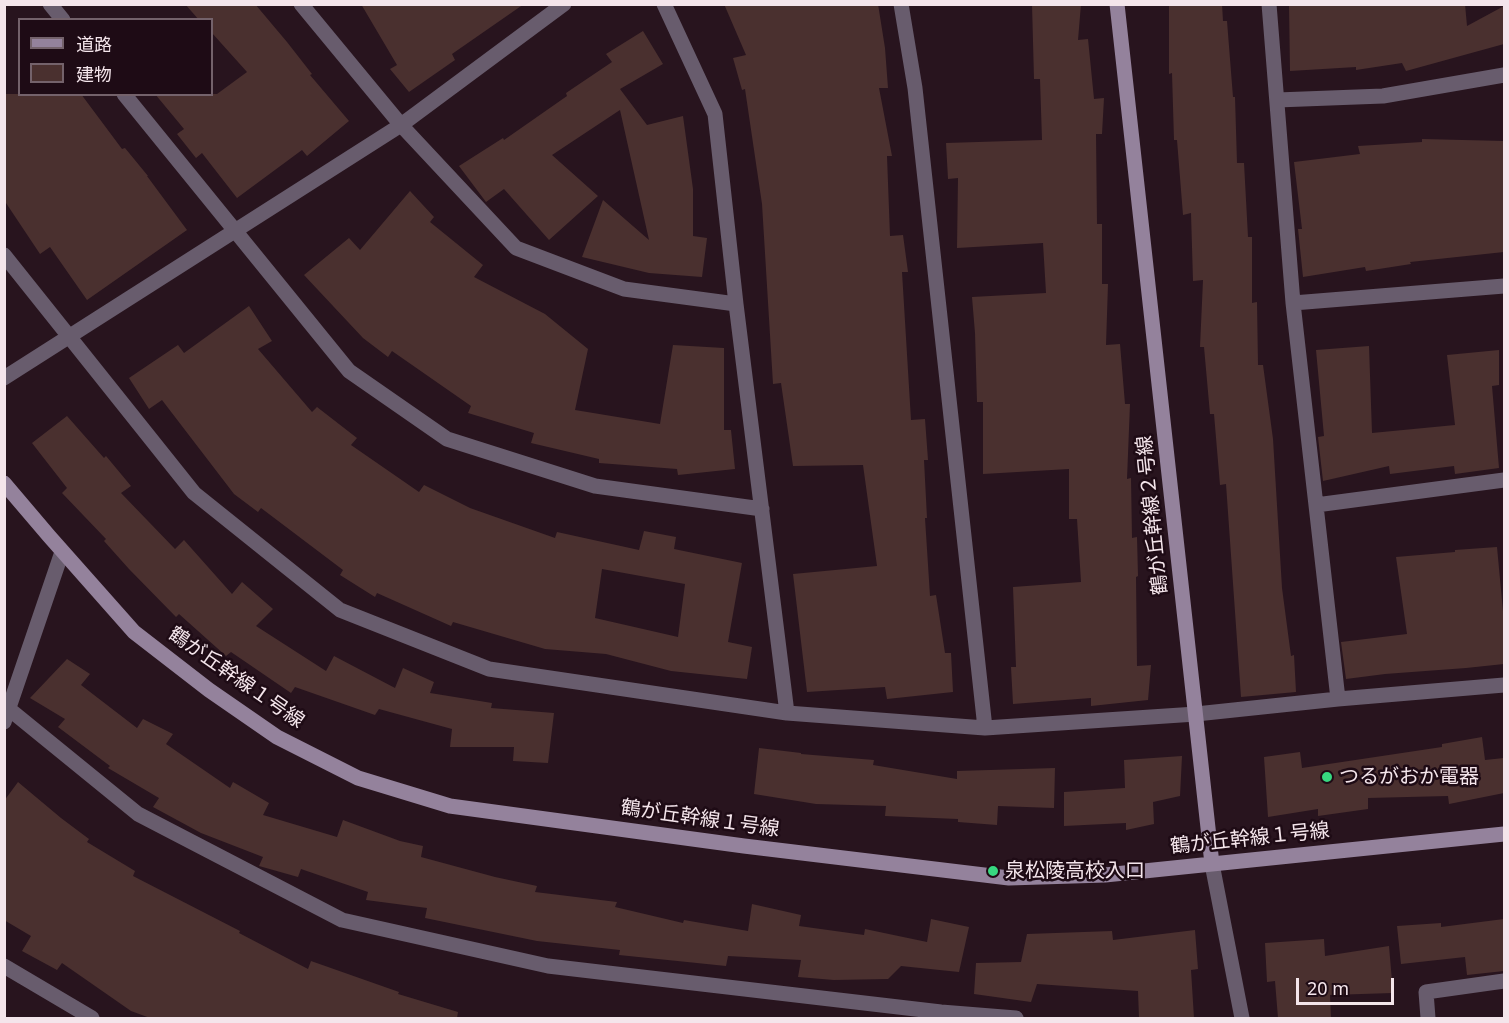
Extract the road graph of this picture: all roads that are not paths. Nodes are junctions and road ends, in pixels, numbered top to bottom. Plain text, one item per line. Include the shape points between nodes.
1 (50, 4) edge
2 (300, 4) edge
3 (564, 4) edge
4 (664, 4) edge
5 (901, 4) edge
6 (1117, 4) edge
7 (1269, 4) edge
8 (61, 18) edge
9 (1504, 75) edge
10 (126, 96) edge
11 (1277, 100) junction
12 (400, 125) junction
13 (235, 230) junction
14 (4, 255) edge
15 (1504, 286) edge
16 (1293, 303) junction
17 (735, 304) junction
18 (70, 335) junction
19 (4, 378) edge
20 (1504, 480) edge
21 (4, 483) edge
22 (1316, 505) junction
23 (762, 509) junction
24 (62, 552) junction
25 (1504, 685) edge
26 (1338, 699) junction
27 (787, 713) junction
28 (1196, 714) junction
29 (7, 715) edge
30 (985, 729) junction
31 (1504, 834) edge
32 (1212, 864) junction
33 (4, 966) edge
34 (1504, 981) edge
35 (92, 1018) edge
36 (1016, 1018) edge
37 (1242, 1018) edge
38 (1428, 1018) edge

1 - 8 street
2 - 12 street
3 - 12 street
4 - 17 street via 715,114
5 - 30 street via 915,88
6 - 28 street, 鶴が丘幹線２号線
7 - 11 street
9 - 11 street via 1383,96
10 - 13 street
11 - 16 street
12 - 13 street
12 - 17 street via 516,248 624,289
13 - 18 street
13 - 23 street via 349,371 447,439 595,486
14 - 18 street
15 - 16 street
16 - 22 street
17 - 23 street
18 - 19 street
18 - 27 street via 194,493 340,610 489,669
20 - 22 street
21 - 24 street, 鶴が丘幹線１号線
22 - 26 street
23 - 27 street
24 - 29 street
24 - 32 street, 鶴が丘幹線１号線 via 134,632 277,737 358,778 450,806 1009,878 1105,875
25 - 26 street
26 - 28 street
27 - 30 street
28 - 30 street
28 - 32 street, 鶴が丘幹線２号線
29 - 36 street via 138,814 342,920 548,966
31 - 32 street, 鶴が丘幹線１号線
32 - 37 street, 鶴が丘幹線２号線
33 - 35 street
34 - 38 street via 1426,992

